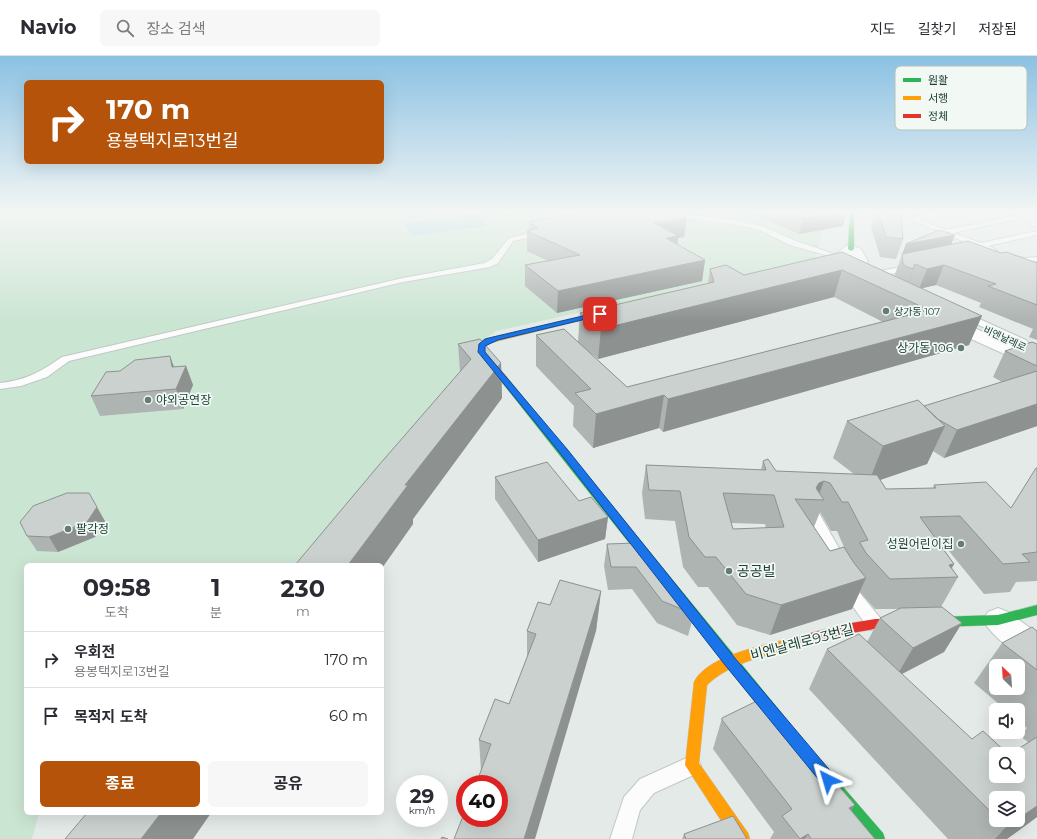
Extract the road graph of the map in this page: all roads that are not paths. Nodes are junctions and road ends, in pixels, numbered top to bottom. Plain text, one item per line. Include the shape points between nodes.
1 (503, 249) edge
2 (800, 249) edge
3 (843, 249) edge
4 (990, 249) edge
5 (999, 252) junction
6 (842, 254) junction
7 (819, 259) joint
8 (1035, 260) edge
9 (985, 261) edge
10 (864, 272) junction
11 (888, 272) junction
12 (887, 289) joint
13 (618, 310) edge
14 (942, 312) edge
15 (1034, 354) edge
16 (0, 386) edge
17 (814, 516) edge
18 (1037, 610) edge
19 (998, 620) junction
20 (875, 624) junction
21 (1037, 651) edge
22 (729, 661) junction
23 (785, 728) edge
24 (692, 765) junction
25 (826, 778) edge
26 (621, 839) edge
27 (742, 839) edge
28 (877, 839) edge

1 - 16 lane via 495,261 487,265 404,280 66,359 43,375 17,384
2 - 7 lane
3 - 6 street
4 - 5 lane
5 - 8 lane
5 - 9 lane via 970,255
6 - 7 street via 820,258 818,261
6 - 10 street
10 - 11 lane
10 - 11 lane via 916,265
10 - 12 street via 874,283
11 - 12 lane via 876,276
13 - 22 street via 496,338 481,346 482,352 564,451
14 - 15 street, 비엔날레로 via 1017,353
17 - 20 lane, 비엔날레로93번길 via 833,550 839,574
18 - 19 street, 비엔날레로93번길
19 - 20 street, 비엔날레로93번길
19 - 21 street
20 - 22 street, 비엔날레로93번길 via 840,630
22 - 23 street
22 - 24 street, 비엔날레로93번길 via 710,672 701,682
24 - 26 lane via 647,786 631,804
24 - 27 street
25 - 28 street

